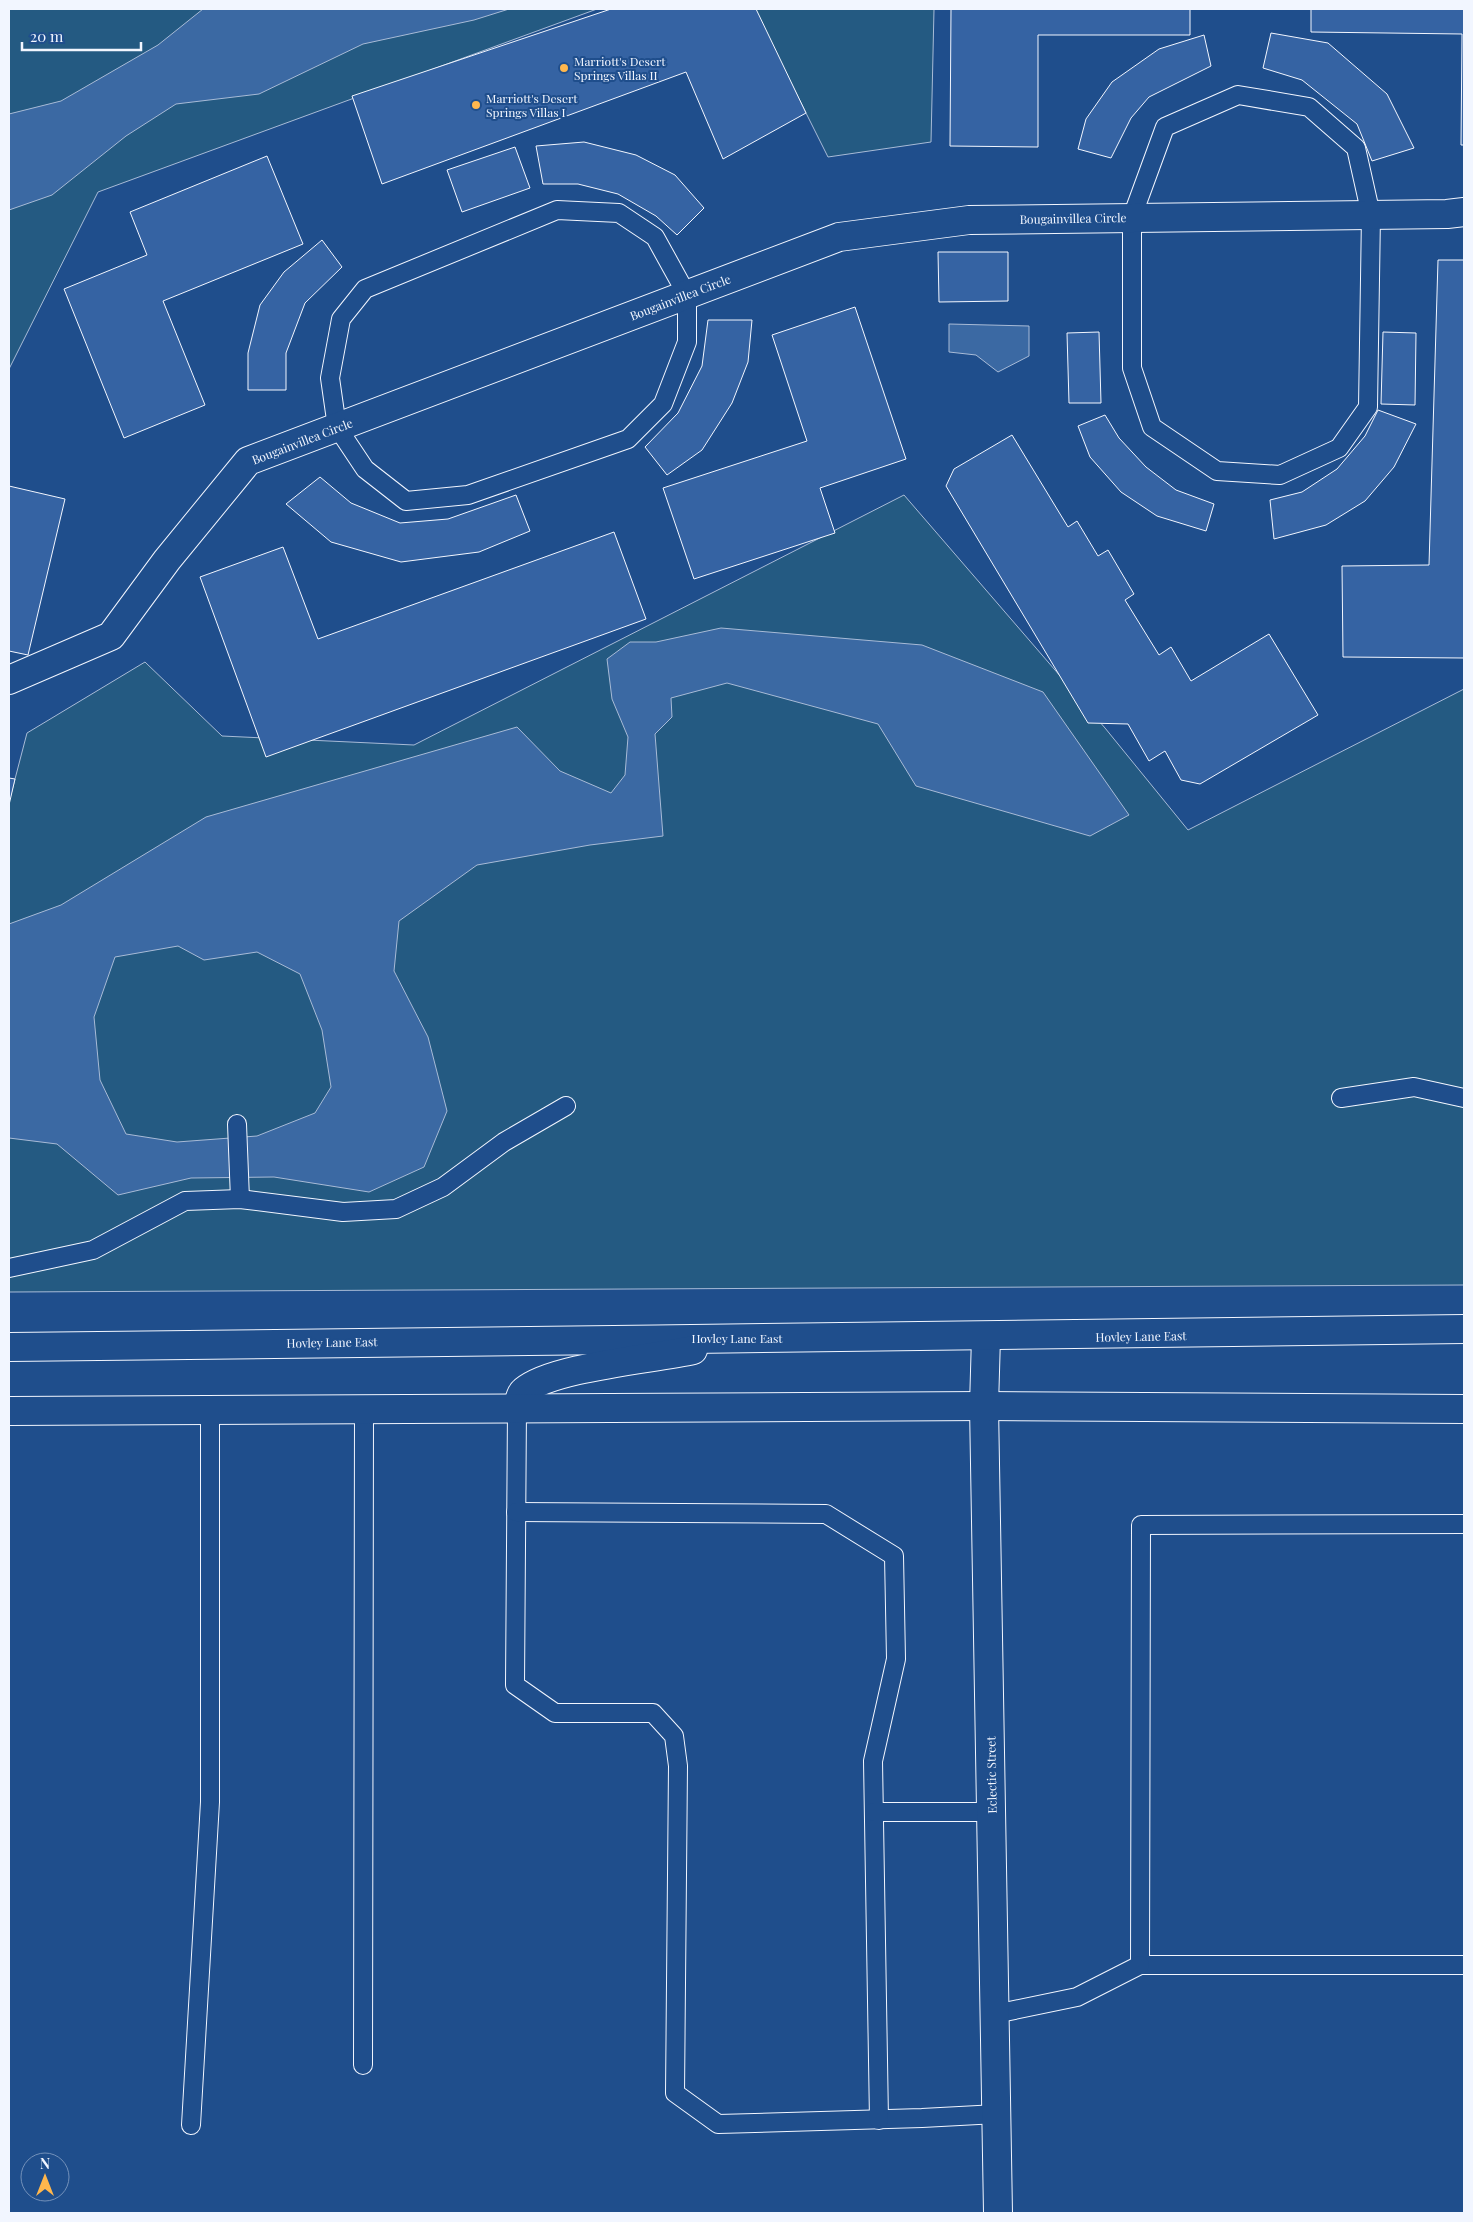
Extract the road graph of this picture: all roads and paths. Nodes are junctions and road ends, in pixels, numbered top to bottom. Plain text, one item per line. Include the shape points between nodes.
1 (1464, 212) edge
2 (1371, 215) junction
3 (1132, 218) junction
4 (687, 295) junction
5 (337, 427) junction
6 (9, 680) edge
7 (1341, 1098) dead end
8 (1464, 1098) edge
9 (566, 1106) dead end
10 (236, 1124) dead end
11 (240, 1199) junction
12 (9, 1268) edge
13 (1464, 1329) edge
14 (986, 1337) junction
15 (746, 1338) junction
16 (9, 1347) edge
17 (984, 1406) junction
18 (517, 1408) junction
19 (1464, 1409) edge
20 (210, 1410) junction
21 (364, 1410) junction
22 (9, 1411) edge
23 (516, 1512) junction
24 (1464, 1524) edge
25 (874, 1812) junction
26 (992, 1812) junction
27 (1140, 1965) junction
28 (1464, 1965) edge
29 (995, 2014) junction
30 (363, 2065) dead end
31 (997, 2114) junction
32 (879, 2120) junction
33 (191, 2126) dead end
34 (998, 2213) edge

1 - 2 street, Bougainvillea Circle
2 - 3 street, Bougainvillea Circle
2 - 3 lane via 1356,148 1309,107 1238,95 1165,127
2 - 3 lane via 1368,407 1339,448 1280,475 1218,471 1152,427 1132,368
3 - 4 street, Bougainvillea Circle via 968,220 838,237
4 - 5 street, Bougainvillea Circle
4 - 5 lane via 687,342 663,404 628,439 468,495 406,501 365,469
4 - 5 lane via 655,237 619,213 557,210 365,289 341,319 330,378
5 - 6 street, Bougainvillea Circle via 248,461 167,560 111,636
7 - 8 lane via 1414,1087
9 - 11 lane via 504,1142 443,1187 396,1209 343,1212
10 - 11 lane
11 - 12 lane via 185,1201 93,1250
13 - 14 street, Hovley Lane East
14 - 15 street, Hovley Lane East
14 - 17 street, Eclectic Street
15 - 16 street, Hovley Lane East
15 - 18 street via 556,1376 523,1392
17 - 18 street
17 - 19 street
17 - 26 street, Eclectic Street
18 - 21 street
18 - 23 lane
20 - 21 street
20 - 22 street
20 - 33 lane via 210,1802
21 - 30 lane
23 - 25 lane via 826,1514 894,1556 896,1659 873,1761
23 - 32 lane via 515,1685 555,1713 654,1713 674,1736 678,1766 675,2092 718,2124
24 - 27 lane via 1141,1525
25 - 26 lane
25 - 32 lane
26 - 29 street, Eclectic Street
27 - 28 lane
27 - 29 lane via 1077,1997
29 - 31 street, Eclectic Street
31 - 32 lane
31 - 34 street, Eclectic Street

